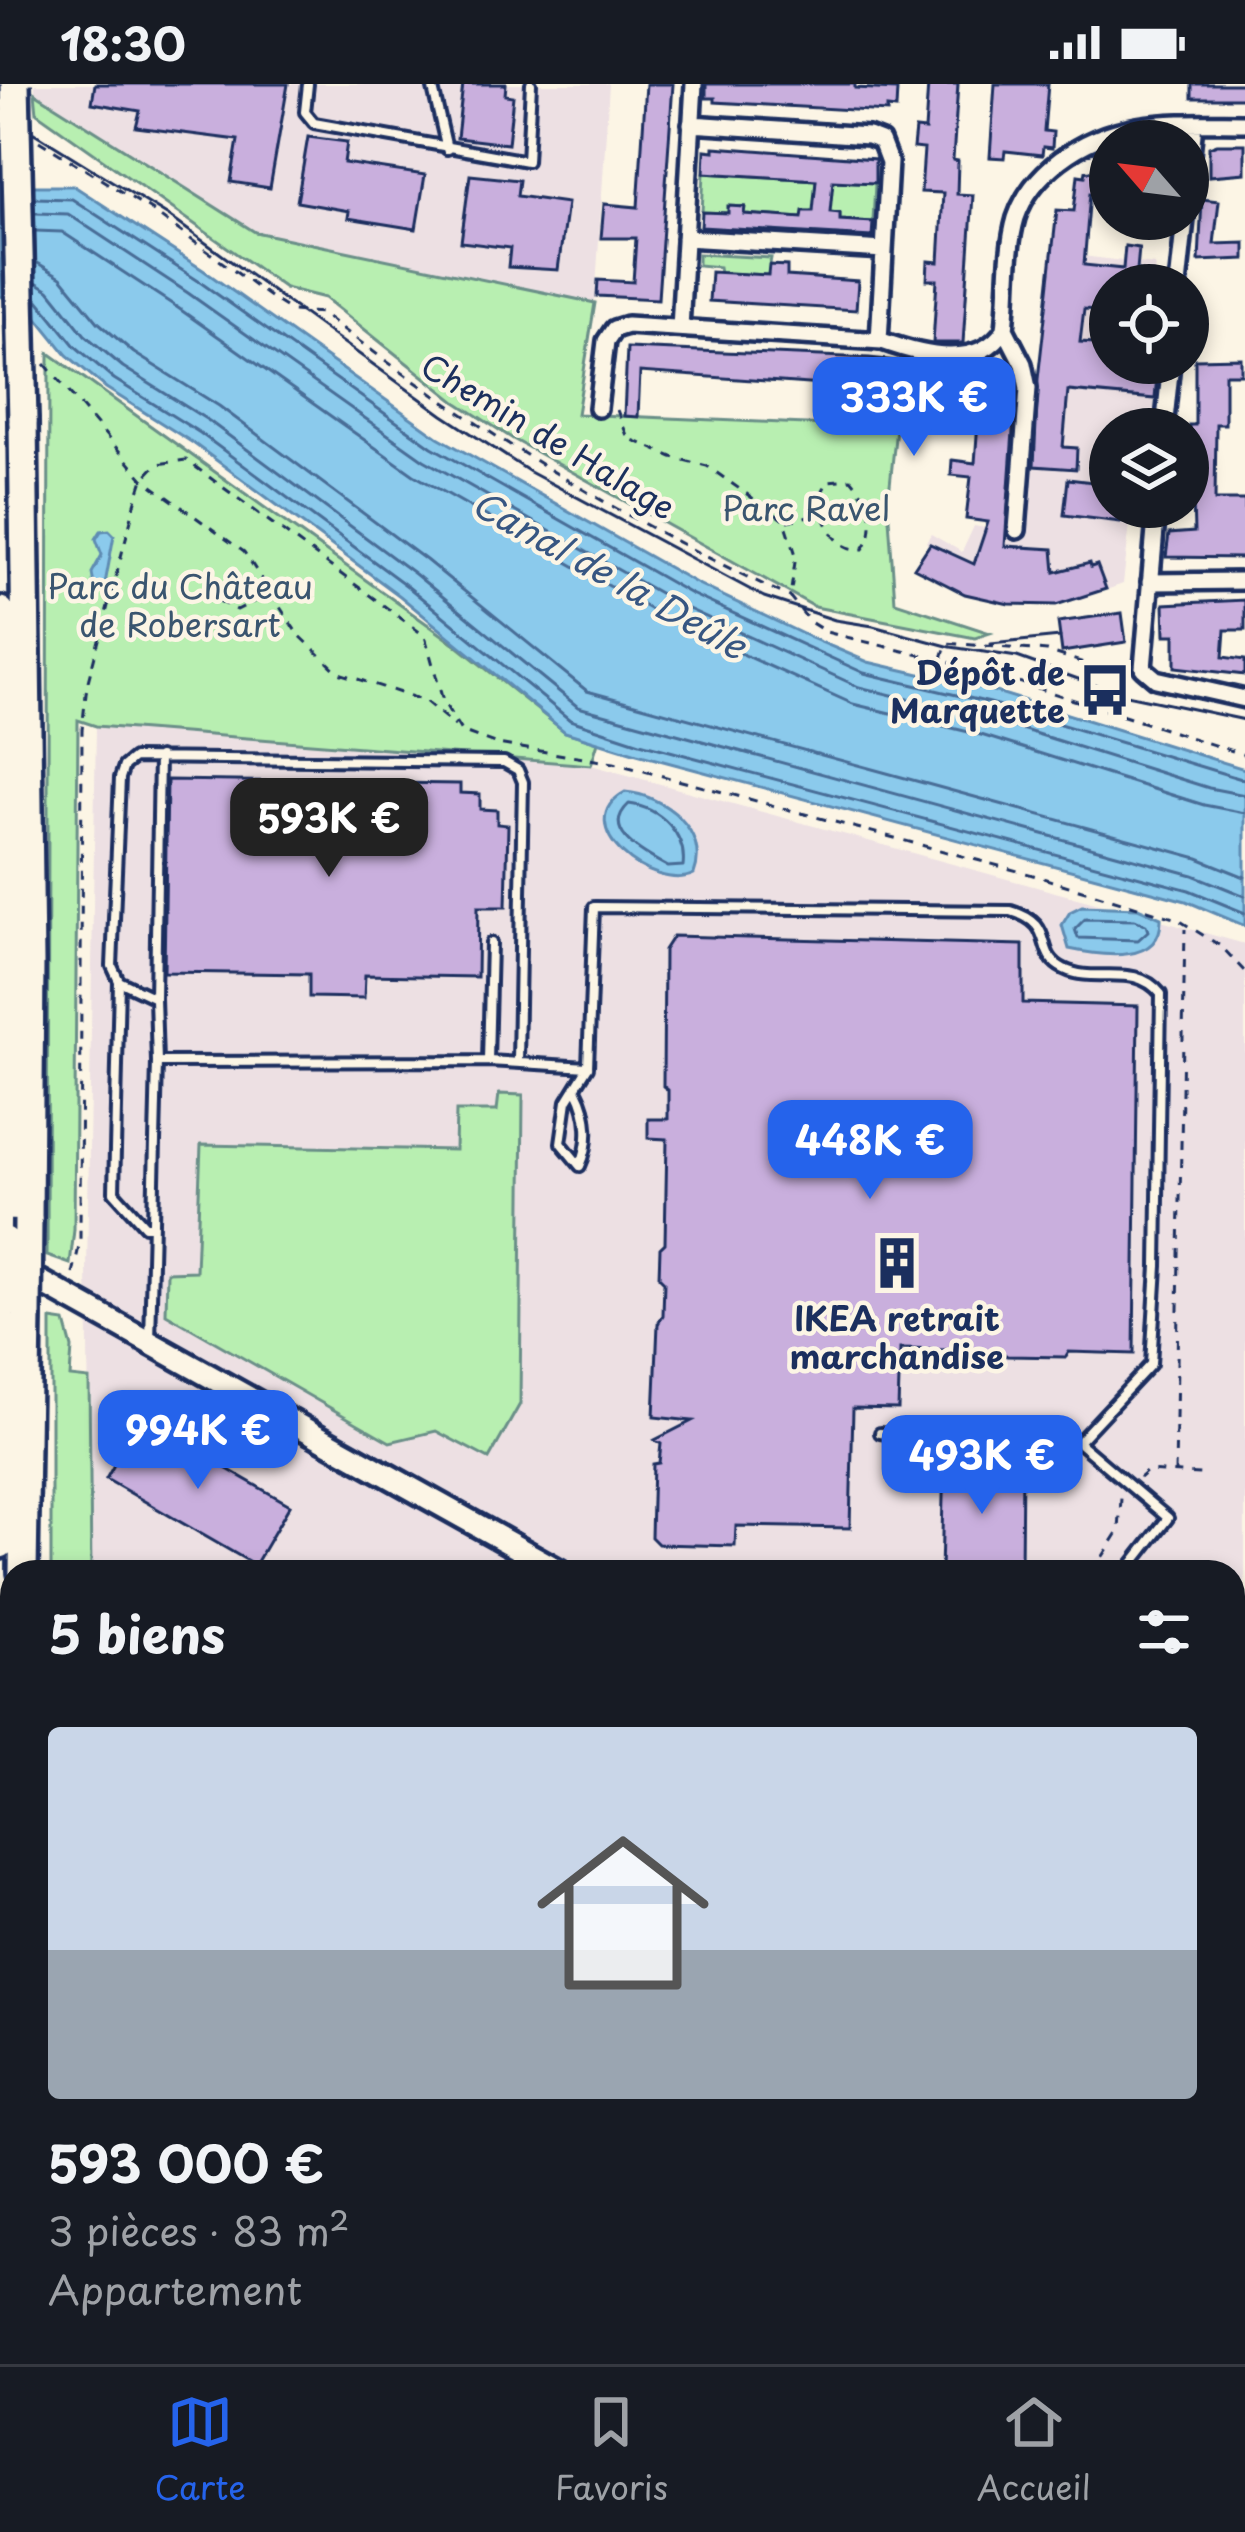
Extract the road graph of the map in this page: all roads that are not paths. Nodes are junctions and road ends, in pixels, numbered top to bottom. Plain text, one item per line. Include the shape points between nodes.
1 (15, 84) edge
2 (308, 84) edge
3 (431, 84) edge
4 (531, 84) edge
5 (694, 84) edge
6 (1209, 123) edge
7 (1245, 123) edge
8 (691, 124) junction
9 (1089, 142) edge
10 (447, 149) junction
11 (685, 238) junction
12 (884, 250) junction
13 (680, 328) junction
14 (1005, 329) junction
15 (879, 341) junction
16 (598, 408) road end
17 (1155, 528) edge
18 (1017, 530) dead end
19 (1245, 581) edge
20 (1150, 582) junction
21 (0, 611) edge
22 (1245, 699) edge
23 (159, 757) junction
24 (491, 944) dead end
25 (119, 981) junction
26 (155, 998) junction
27 (488, 1061) junction
28 (518, 1061) junction
29 (157, 1062) junction
30 (588, 1067) junction
31 (577, 1091) junction
32 (11, 1215) edge
33 (152, 1226) junction
34 (0, 1260) edge
35 (16, 1311) junction
36 (150, 1342) junction
37 (880, 1432) dead end
38 (1078, 1442) junction
39 (0, 1544) edge
40 (521, 1550) junction
41 (23, 1560) edge
42 (515, 1560) edge
43 (539, 1560) edge
44 (1135, 1560) edge

1 - 32 highway, bridge via 31,962
2 - 10 lane via 305,112 314,123
3 - 10 lane
4 - 10 lane via 527,161
5 - 8 street
6 - 7 street
8 - 11 street
8 - 12 street via 868,136 886,147
9 - 14 street via 1022,202
11 - 12 street
11 - 13 street
12 - 15 street
13 - 15 street
13 - 16 street via 614,328
14 - 15 street via 969,355
14 - 18 street via 1028,388
17 - 20 street
19 - 20 street
20 - 22 street via 1145,671
21 - 32 highway
23 - 25 lane via 134,758 120,778 112,966
23 - 26 lane
23 - 28 lane via 504,762 518,770
24 - 27 lane
25 - 26 lane
25 - 33 lane via 114,1192
26 - 29 lane
27 - 28 lane
27 - 29 lane
28 - 30 lane
29 - 33 lane
30 - 31 lane
30 - 38 lane via 594,907 1010,910 1040,925 1059,967 1151,981 1161,994 1151,1364
31 - 31 lane via 562,1116 560,1143 580,1166 586,1108
32 - 35 highway, bridge
33 - 36 lane
34 - 36 street
35 - 39 highway
35 - 41 highway
36 - 40 street
37 - 38 lane
38 - 44 lane via 1168,1518
40 - 42 lane
40 - 43 street

